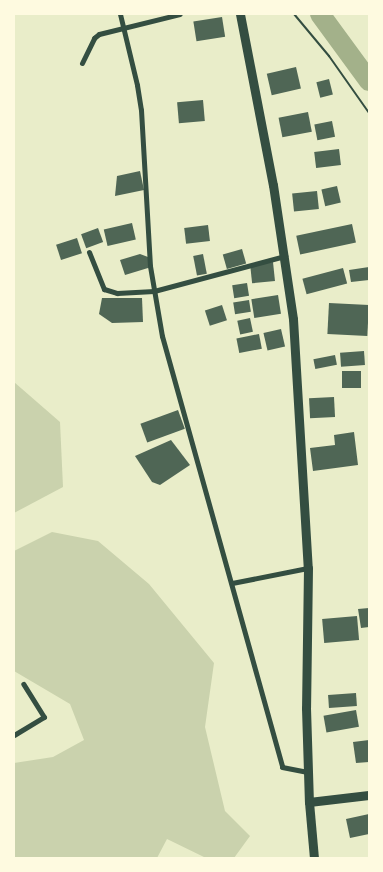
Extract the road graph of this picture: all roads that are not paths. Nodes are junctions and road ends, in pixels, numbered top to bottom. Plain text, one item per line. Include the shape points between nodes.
1 (120, 14) edge
2 (180, 14) edge
3 (240, 14) edge
4 (124, 28) junction
5 (82, 63) dead end
6 (90, 252) dead end
7 (285, 256) junction
8 (154, 290) junction
9 (308, 568) junction
10 (232, 583) junction
11 (23, 684) dead end
12 (14, 735) edge
13 (308, 772) junction
14 (369, 795) edge
15 (309, 802) junction
16 (314, 858) edge

1 - 4 street
2 - 4 street
3 - 7 main road
4 - 5 street via 106,31 94,38
4 - 8 street via 141,110
6 - 8 street via 104,289 117,293
7 - 8 street
7 - 9 main road via 293,319
8 - 10 street via 170,371
9 - 10 street
9 - 13 main road
10 - 13 street via 282,767
11 - 12 street via 44,717
13 - 15 main road
14 - 15 main road
15 - 16 main road

